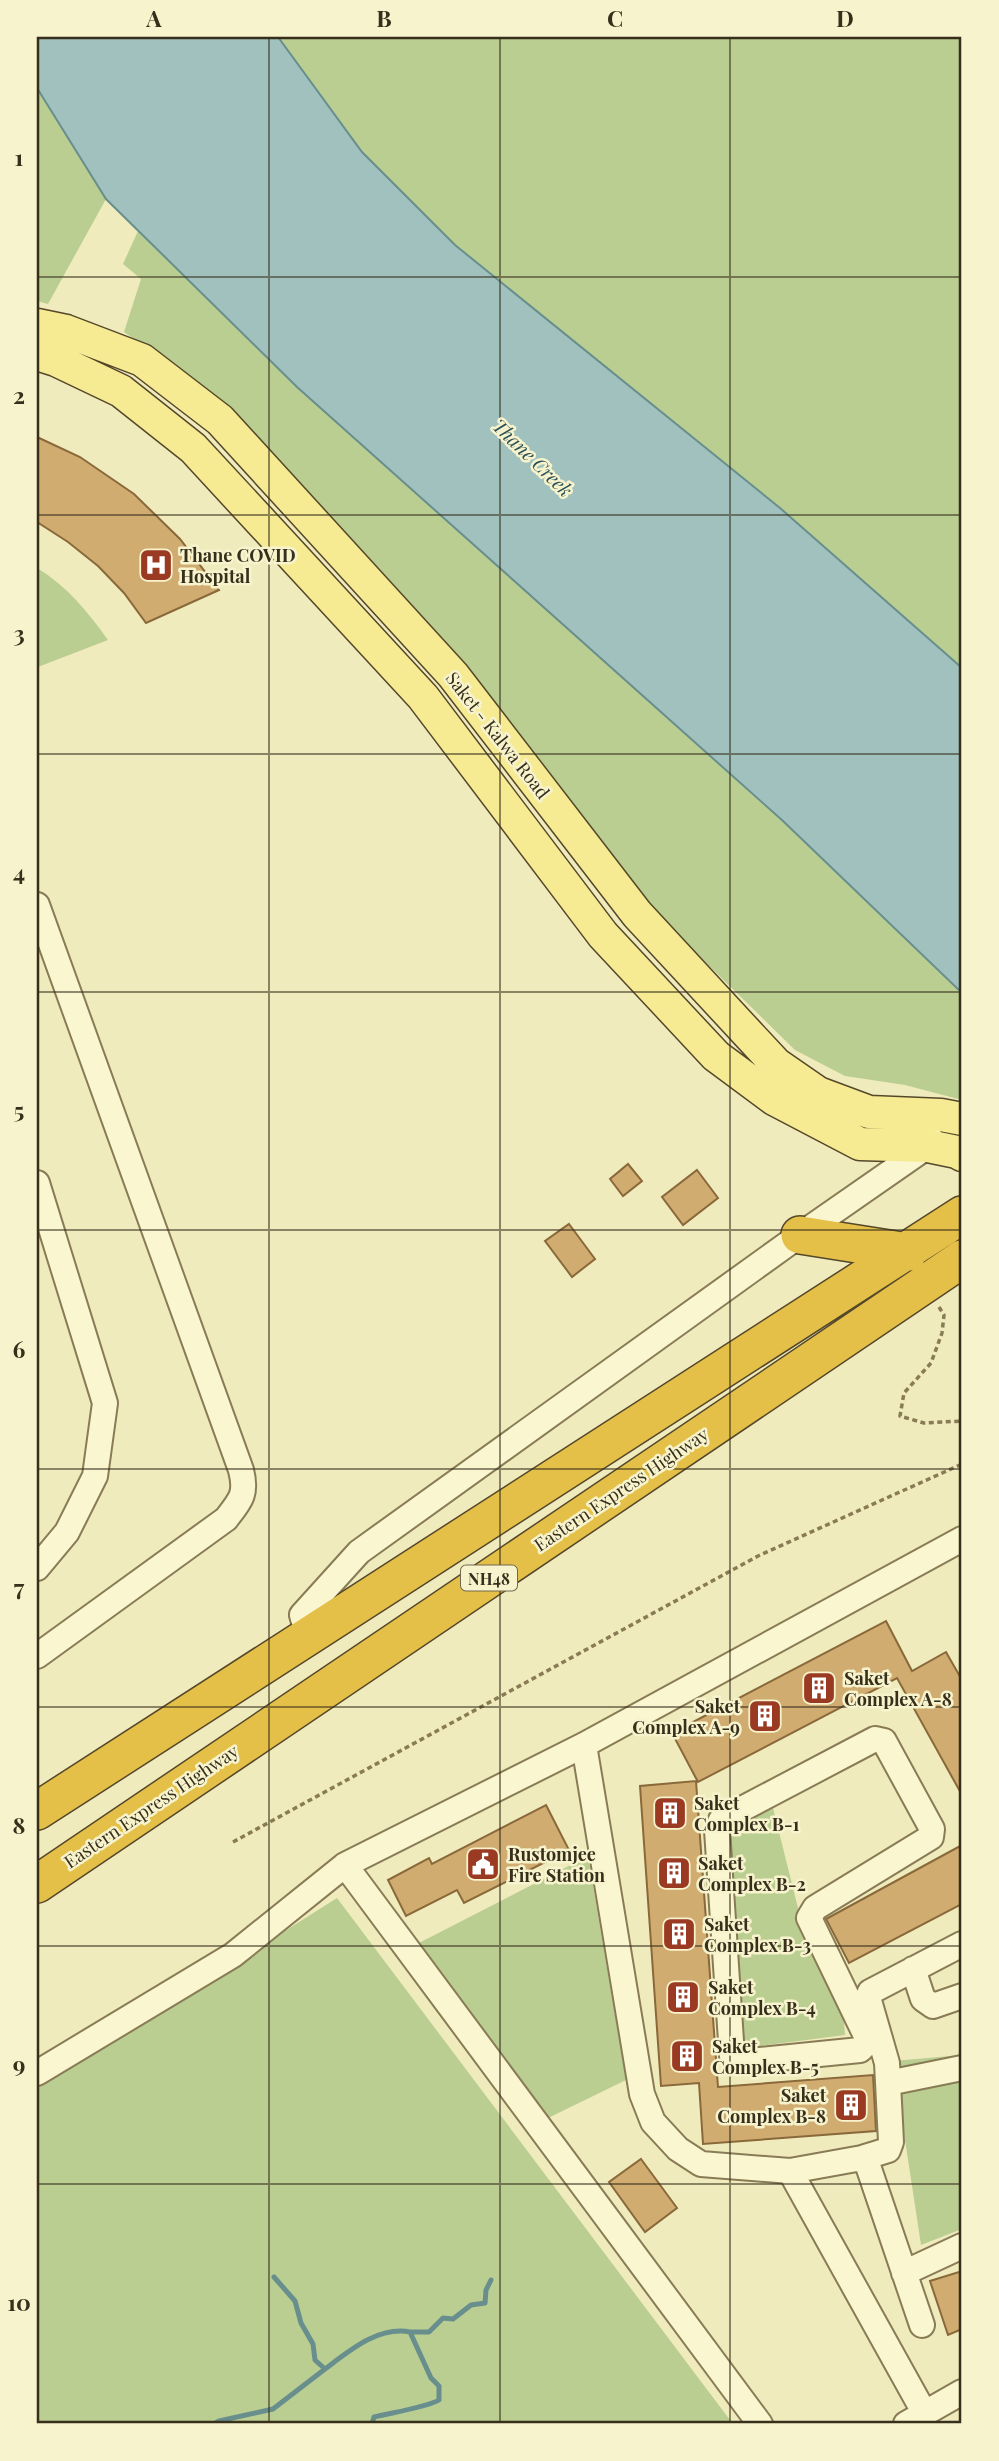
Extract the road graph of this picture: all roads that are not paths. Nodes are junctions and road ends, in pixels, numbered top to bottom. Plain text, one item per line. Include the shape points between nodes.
1 (49, 342) edge
2 (470, 698) junction
3 (441, 720) junction
4 (37, 905) edge
5 (812, 1104) junction
6 (952, 1117) edge
7 (928, 1146) junction
8 (962, 1155) edge
9 (37, 1184) edge
10 (962, 1215) edge
11 (800, 1235) junction
12 (931, 1262) edge
13 (962, 1539) edge
14 (37, 1568) edge
15 (308, 1636) junction
16 (37, 1656) edge
17 (584, 1745) junction
18 (37, 1811) edge
19 (345, 1865) junction
20 (37, 1884) edge
21 (962, 1944) edge
22 (913, 1969) junction
23 (962, 1996) edge
24 (874, 2037) junction
25 (962, 2068) edge
26 (37, 2073) edge
27 (888, 2083) junction
28 (866, 2157) junction
29 (790, 2171) junction
30 (962, 2246) edge
31 (905, 2273) junction
32 (922, 2325) dead end
33 (962, 2392) edge
34 (915, 2419) edge
35 (760, 2424) edge

1 - 2 main road, Saket - Kalwa Road via 142,360 220,420
1 - 3 main road, Saket - Kalwa Road via 194,447
2 - 3 main road
2 - 5 main road, Saket - Kalwa Road via 637,914
3 - 5 main road, Saket - Kalwa Road via 603,935 716,1056 775,1099
4 - 16 street via 245,1487 226,1519
5 - 6 main road, Saket - Kalwa Road
5 - 7 main road, Saket - Kalwa Road via 860,1144
6 - 7 street
7 - 8 main road, Saket - Kalwa Road
7 - 11 street
9 - 14 street via 105,1403 94,1476 67,1532
10 - 12 highway, Eastern Express Highway / NH48
11 - 12 highway
11 - 15 street via 359,1552 302,1615
12 - 15 highway, Eastern Express Highway / NH48
12 - 20 highway, Eastern Express Highway / NH48
13 - 17 street
15 - 18 highway, Eastern Express Highway / NH48
17 - 19 street
17 - 29 street via 642,2094 653,2122 677,2149 701,2164
19 - 26 street via 233,1955
19 - 35 street
21 - 22 street
22 - 23 street via 923,1998 933,2006
22 - 24 street via 870,1992
24 - 24 street via 860,2050 739,2062 732,2056 717,1830 722,1820 875,1739 884,1741 932,1829 931,1836 815,1908 809,1918
24 - 27 street via 887,2063
25 - 27 street
27 - 28 street via 891,2142 888,2150
28 - 29 street
28 - 31 street
29 - 34 street
30 - 31 street
31 - 32 street
33 - 34 street

